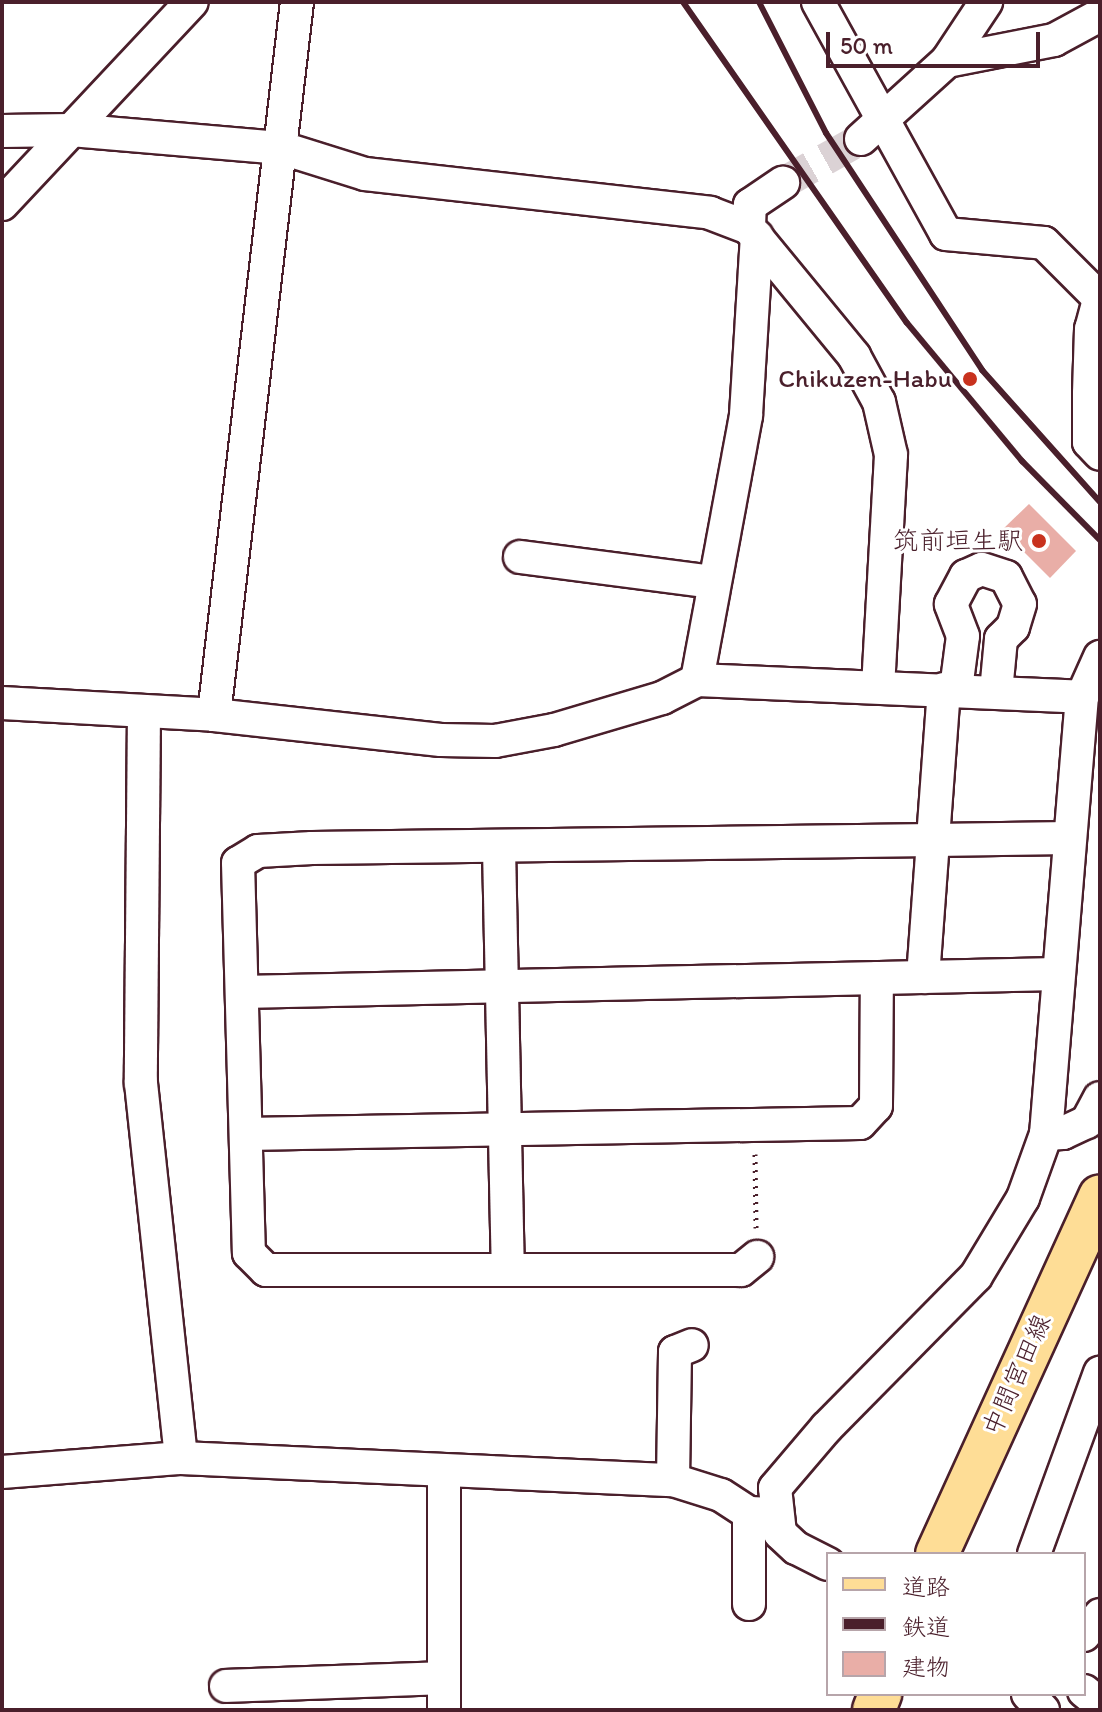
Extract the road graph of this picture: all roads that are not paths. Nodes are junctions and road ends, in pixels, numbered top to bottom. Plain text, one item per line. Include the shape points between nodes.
1 (192, 2) edge
2 (297, 2) edge
3 (818, 2) edge
4 (986, 2) edge
5 (1100, 15) edge
6 (947, 61) junction
7 (71, 130) junction
8 (2, 131) edge
9 (872, 131) junction
10 (282, 148) junction
11 (783, 183) tunnel mouth
12 (2, 204) edge
13 (753, 232) junction
14 (1100, 297) edge
15 (1100, 454) edge
16 (520, 557) dead end
17 (713, 582) junction
18 (1100, 657) edge
19 (697, 680) junction
20 (878, 685) junction
21 (950, 689) junction
22 (996, 692) junction
23 (1082, 697) junction
24 (2, 703) edge
25 (144, 711) junction
26 (214, 715) junction
27 (1070, 838) junction
28 (933, 840) junction
29 (499, 848) junction
30 (1057, 974) junction
31 (923, 977) junction
32 (877, 978) junction
33 (504, 987) junction
34 (242, 992) junction
35 (1100, 1098) edge
36 (506, 1130) junction
37 (246, 1134) junction
38 (1046, 1134) junction
39 (1100, 1196) edge
40 (757, 1257) road end
41 (508, 1270) junction
42 (692, 1345) dead end
43 (1100, 1373) edge
44 (181, 1458) junction
45 (2, 1472) edge
46 (444, 1473) junction
47 (673, 1480) junction
48 (762, 1513) junction
49 (938, 1552) edge
50 (1035, 1552) edge
51 (826, 1563) edge
52 (749, 1604) dead end
53 (1100, 1612) edge
54 (1086, 1632) edge
55 (444, 1678) junction
56 (226, 1686) dead end
57 (444, 1710) edge

1 - 7 street
2 - 10 street
3 - 9 street
4 - 6 street
5 - 6 street via 1054,40
6 - 9 street
7 - 8 street
7 - 10 street
7 - 12 street
9 - 14 street via 946,234 1044,243
10 - 13 street via 365,174 710,213
10 - 26 street
11 - 13 street via 750,205
13 - 17 street via 746,415
13 - 20 street via 854,356 879,402 891,455
14 - 15 street via 1091,329 1089,442
16 - 17 street
17 - 19 street
18 - 23 street
19 - 20 street
19 - 26 street via 662,698 495,741
20 - 21 street
21 - 22 street
21 - 22 street via 963,636 951,604 966,576 982,569 1006,577 1020,604 1013,627 1001,639
21 - 28 street
22 - 23 street
23 - 27 street
24 - 25 street
25 - 26 street
25 - 44 street via 141,1083
27 - 28 street
27 - 30 street
28 - 29 street
28 - 31 street
29 - 33 street
29 - 34 street via 258,851 238,863
30 - 31 street
30 - 38 street
31 - 32 street
32 - 33 street
32 - 36 street via 876,1106 860,1123
33 - 34 street
33 - 36 street
34 - 37 street
35 - 38 street via 1087,1122
36 - 37 street
36 - 41 street
37 - 41 street via 249,1253 266,1270
38 - 48 street via 1023,1198 976,1276 788,1469
39 - 49 main road, 中間宮田線
40 - 41 street via 741,1270
42 - 47 street via 675,1352
43 - 50 street
44 - 45 street
44 - 46 street
46 - 47 street
46 - 55 street
47 - 48 street
48 - 51 street via 796,1548
48 - 52 street
53 - 54 street
55 - 56 street
55 - 57 street

